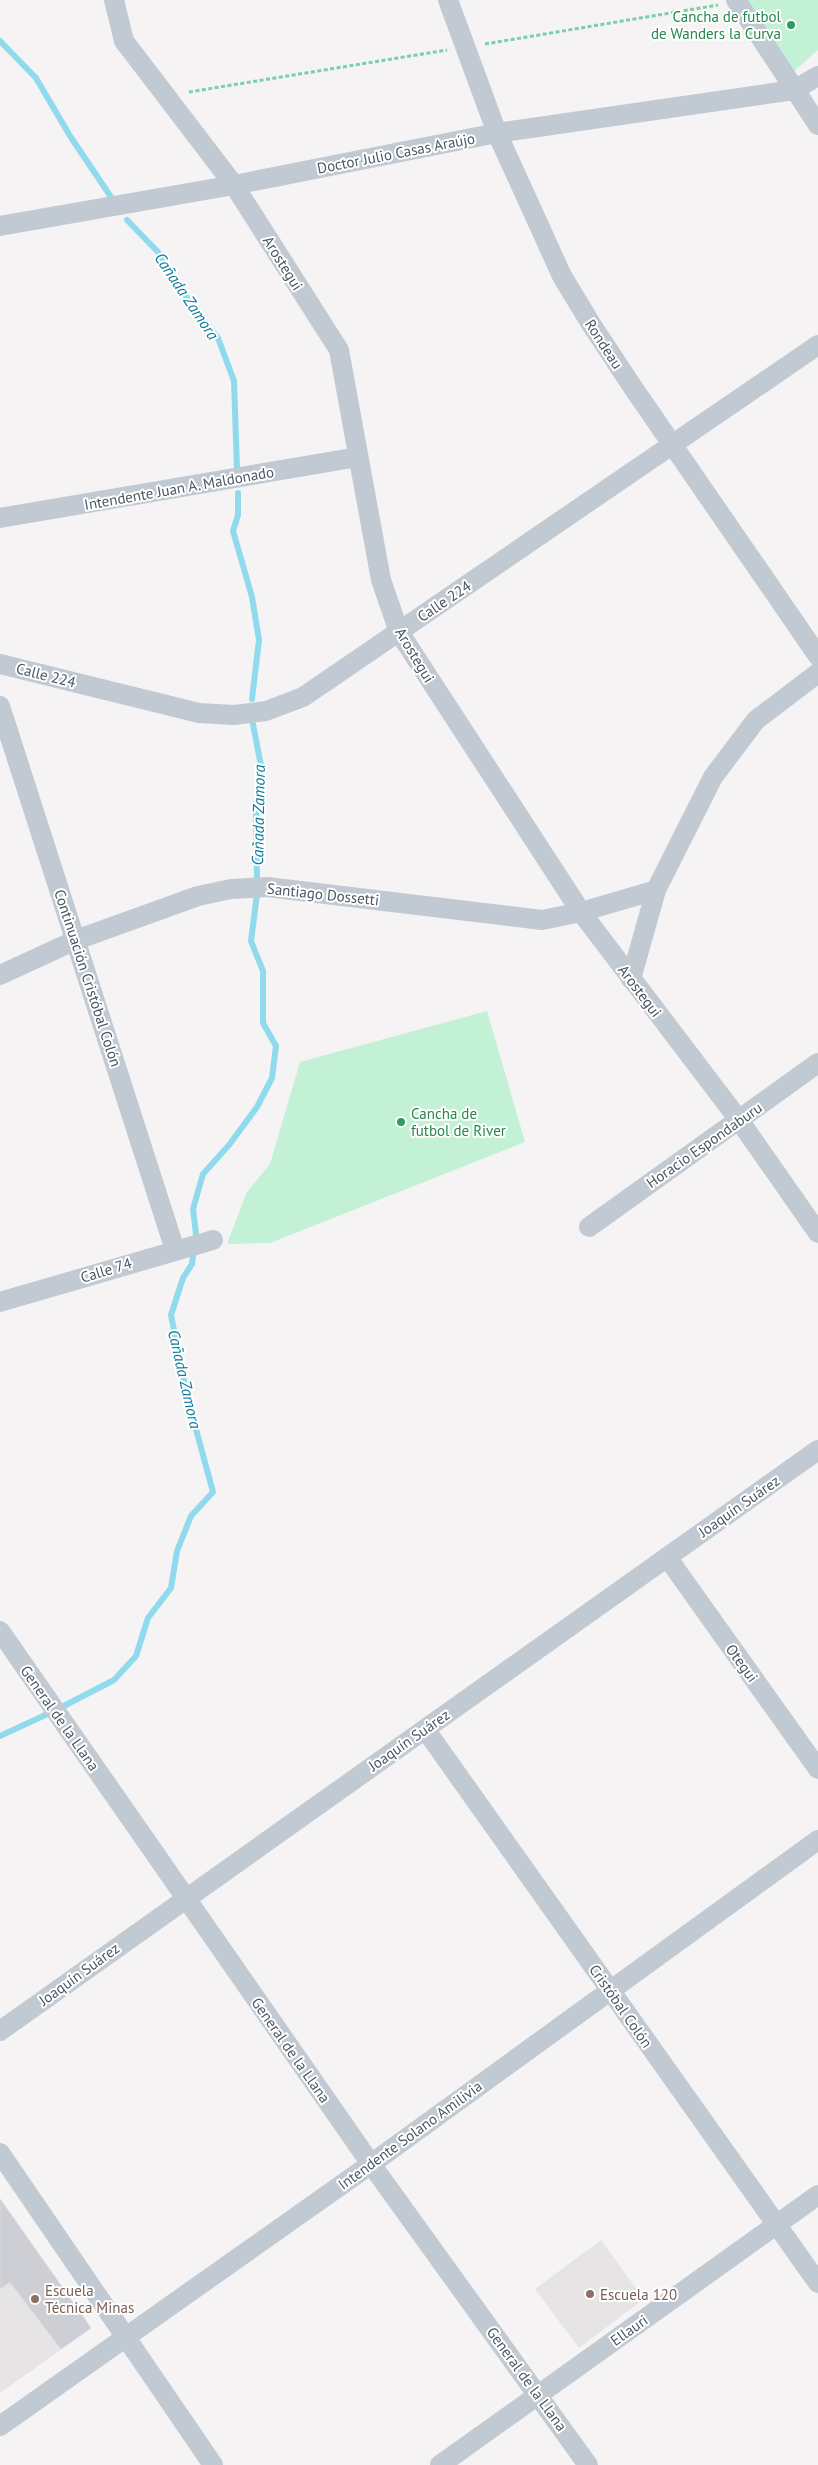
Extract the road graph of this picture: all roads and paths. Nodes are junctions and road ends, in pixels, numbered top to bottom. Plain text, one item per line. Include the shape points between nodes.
1 (114, 0) edge
2 (448, 0) edge
3 (736, 0) edge
4 (818, 76) edge
5 (794, 90) junction
6 (818, 125) edge
7 (497, 133) junction
8 (234, 185) junction
9 (0, 226) edge
10 (818, 345) edge
11 (673, 445) junction
12 (358, 457) junction
13 (0, 518) edge
14 (398, 632) junction
15 (818, 656) edge
16 (0, 664) edge
17 (818, 673) edge
18 (0, 706) edge
19 (656, 890) junction
20 (581, 912) junction
21 (76, 940) junction
22 (0, 975) edge
23 (631, 979) junction
24 (818, 1063) edge
25 (739, 1120) junction
26 (589, 1227) dead end
27 (818, 1233) edge
28 (193, 1245) joint
29 (0, 1302) edge
30 (818, 1450) edge
31 (667, 1557) junction
32 (0, 1631) edge
33 (425, 1729) junction
34 (818, 1769) edge
35 (818, 1840) edge
36 (185, 1898) junction
37 (610, 1990) junction
38 (0, 2031) edge
39 (0, 2152) edge
40 (372, 2164) junction
41 (818, 2195) edge
42 (777, 2225) junction
43 (818, 2282) edge
44 (126, 2339) junction
45 (539, 2395) junction
46 (0, 2426) edge
47 (213, 2465) edge
48 (440, 2465) edge
49 (588, 2465) edge

1 - 8 street, Arostegui via 124,42
2 - 7 street, Rondeau
3 - 5 street
4 - 5 street
5 - 6 street
5 - 7 street, Doctor Julio Casas Araújo
7 - 8 street, Doctor Julio Casas Araújo
7 - 11 street, Rondeau via 562,276
8 - 9 street, Doctor Julio Casas Araújo
8 - 12 street, Arostegui via 339,350
10 - 11 street, Calle 224
11 - 14 street, Calle 224
11 - 15 street, Rondeau
12 - 13 street, Intendente Juan A. Maldonado
12 - 14 street, Arostegui via 381,580
14 - 16 street, Calle 224 via 303,697 266,711 234,715 199,713
14 - 20 street, Arostegui
17 - 19 street via 756,720 713,776
18 - 21 street, Continuación Cristóbal Colón
19 - 20 street, Santiago Dossetti
19 - 23 street
20 - 21 street, Santiago Dossetti via 542,920 267,887 231,889 198,896
20 - 23 street, Arostegui
21 - 22 street, Santiago Dossetti
21 - 28 street, Continuación Cristóbal Colón
23 - 25 street, Arostegui
24 - 25 street, Horacio Espondaburu
25 - 26 street, Horacio Espondaburu
25 - 27 street, Arostegui
28 - 29 street, Calle 74
30 - 31 street, Joaquín Suárez
31 - 33 street, Joaquín Suárez
31 - 34 street, Otegui
32 - 36 street, General de la Llana
33 - 36 street, Joaquín Suárez
33 - 37 street, Cristóbal Colón
35 - 37 street, Intendente Solano Amilivia
36 - 38 street, Joaquín Suárez
36 - 40 street, General de la Llana
37 - 40 street, Intendente Solano Amilivia
37 - 42 street, Cristóbal Colón
39 - 44 street
40 - 44 street, Intendente Solano Amilivia
40 - 45 street, General de la Llana
41 - 42 street, Ellauri
42 - 43 street, Cristóbal Colón
42 - 45 street, Ellauri
44 - 46 street, Intendente Solano Amilivia
44 - 47 street
45 - 48 street, Ellauri
45 - 49 street, General de la Llana

